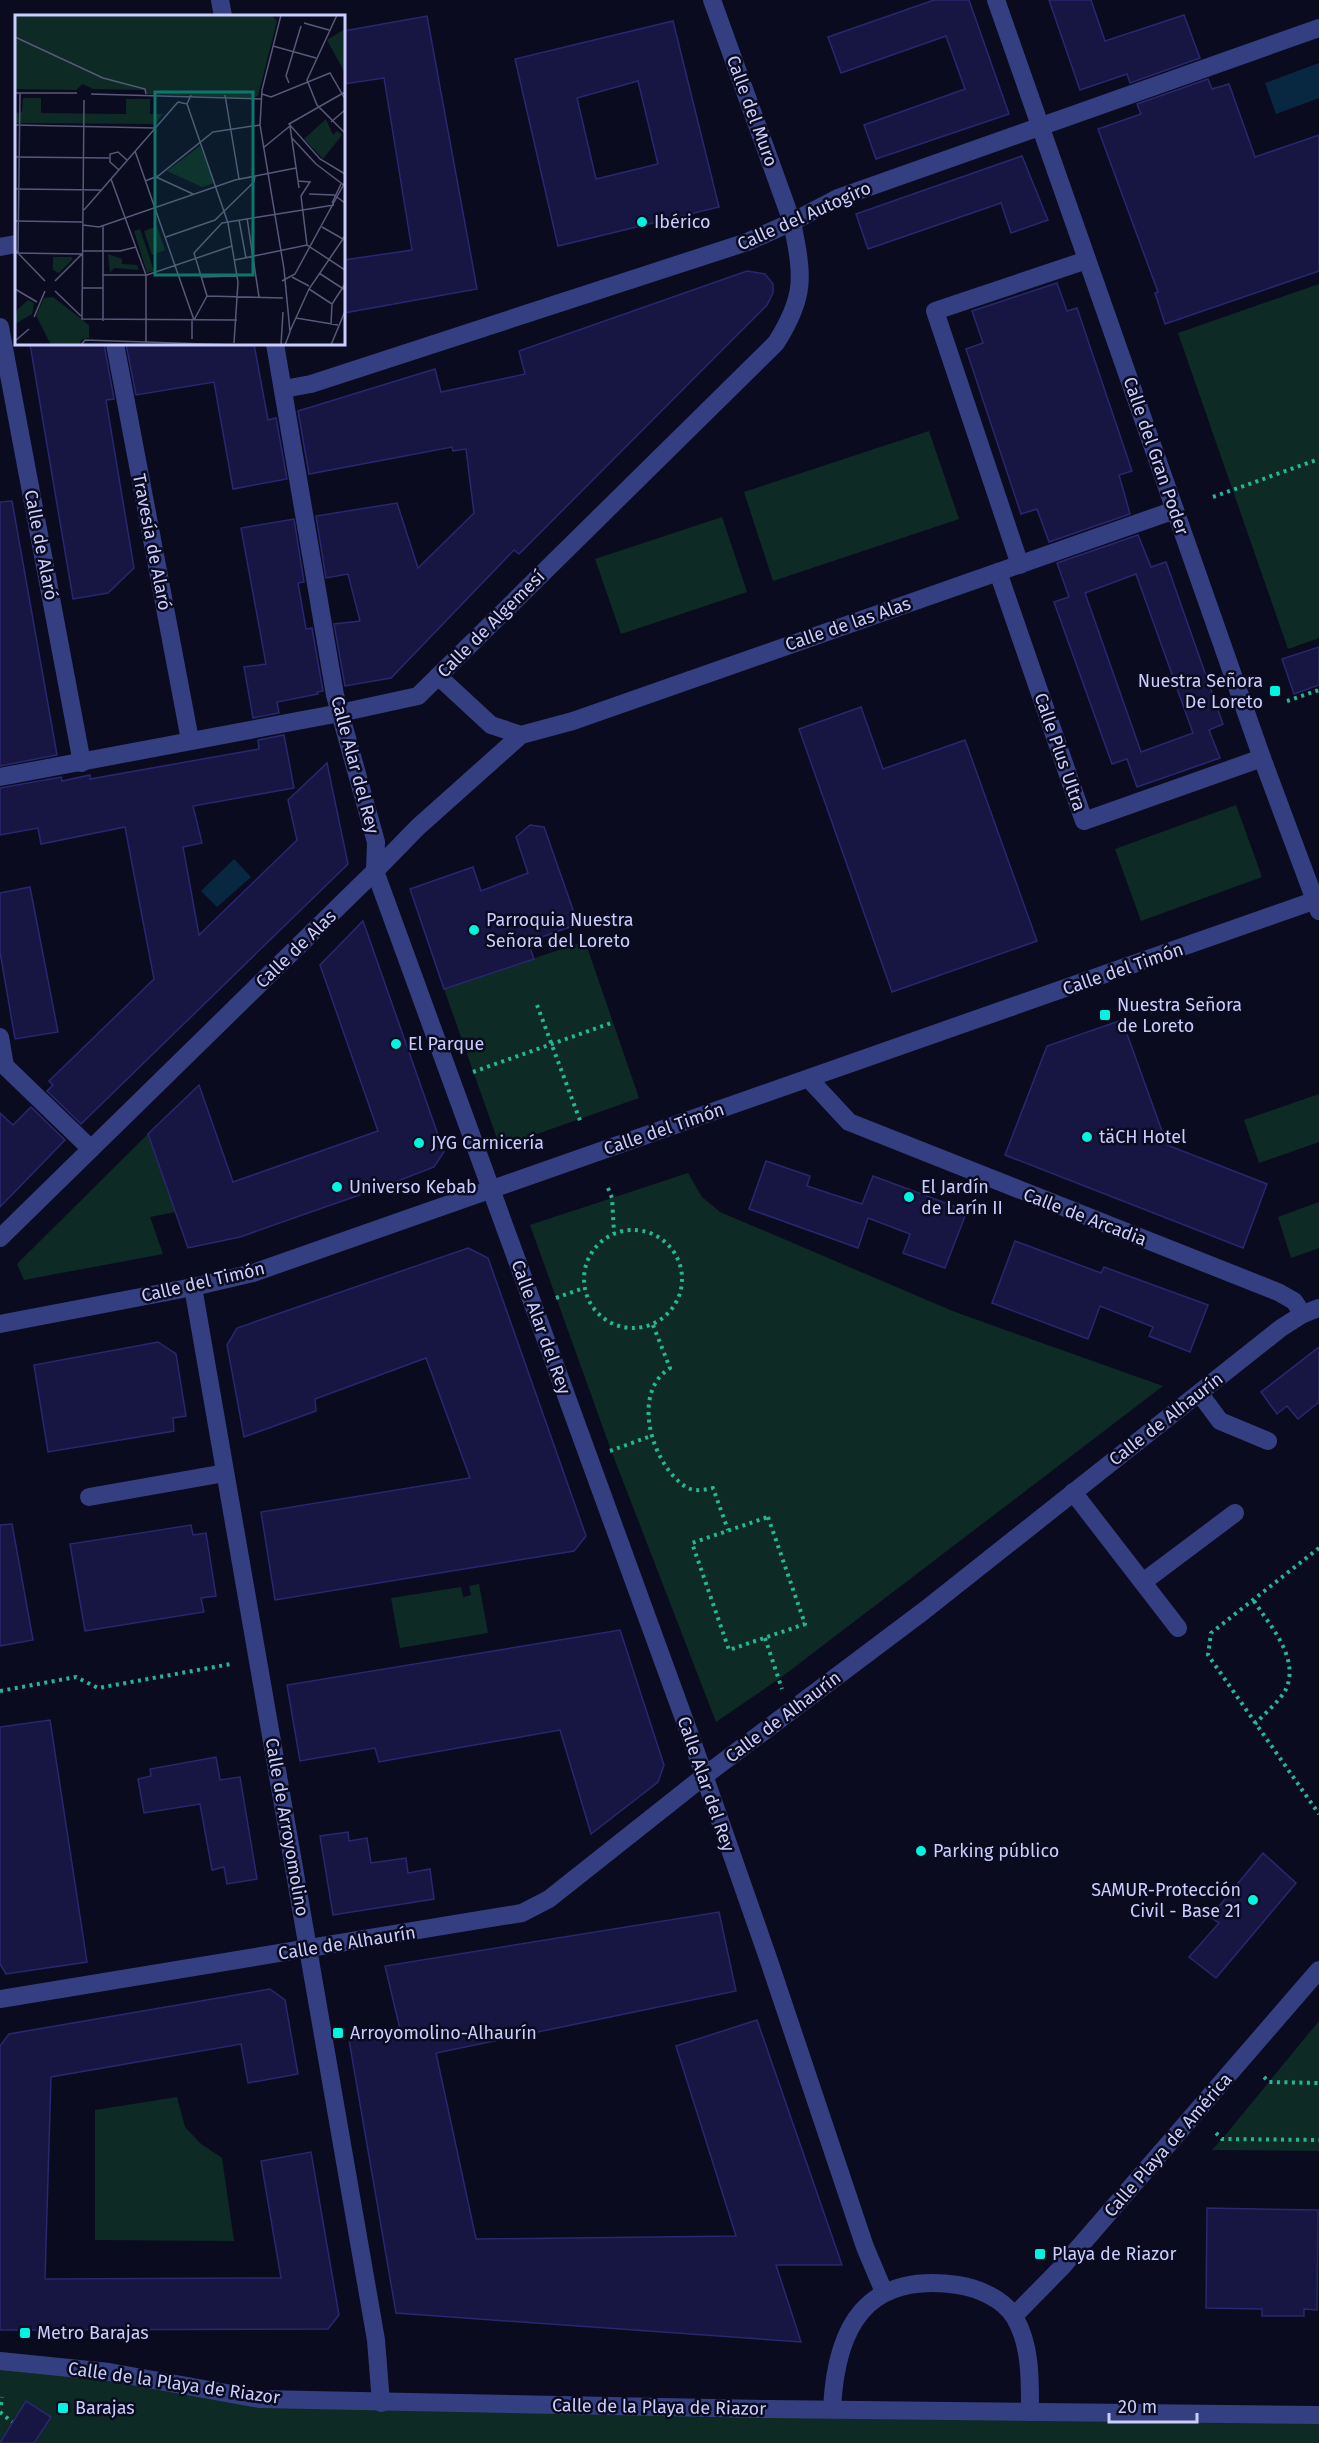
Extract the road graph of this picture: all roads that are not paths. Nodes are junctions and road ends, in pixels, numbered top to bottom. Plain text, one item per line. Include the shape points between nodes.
1 (220, 0) edge
2 (712, 0) edge
3 (996, 0) edge
4 (223, 15) edge
5 (1319, 28) edge
6 (1041, 126) junction
7 (792, 222) junction
8 (15, 244) edge
9 (0, 247) edge
10 (1088, 260) junction
11 (0, 327) edge
12 (115, 345) edge
13 (275, 345) edge
14 (284, 389) junction
15 (1175, 510) junction
16 (1020, 565) junction
17 (998, 572) junction
18 (438, 676) junction
19 (340, 713) junction
20 (521, 735) junction
21 (190, 740) junction
22 (1262, 758) junction
23 (82, 763) junction
24 (0, 777) edge
25 (375, 872) junction
26 (1318, 904) edge
27 (0, 1037) edge
28 (809, 1079) junction
29 (91, 1149) junction
30 (490, 1190) junction
31 (0, 1238) edge
32 (193, 1287) junction
33 (1311, 1311) edge
34 (0, 1324) edge
35 (1200, 1394) junction
36 (1268, 1441) dead end
37 (225, 1473) junction
38 (1073, 1492) junction
39 (89, 1497) dead end
40 (1235, 1513) dead end
41 (1143, 1582) junction
42 (1178, 1628) dead end
43 (703, 1777) junction
44 (309, 1949) junction
45 (1319, 1970) edge
46 (0, 1999) edge
47 (884, 2292) junction
48 (1014, 2316) junction
49 (1, 2361) edge
50 (381, 2403) junction
51 (832, 2409) junction
52 (1030, 2412) junction
53 (1319, 2415) edge

1 - 4 street
2 - 7 street, Calle del Muro
3 - 6 street, Calle del Gran Poder
5 - 6 street, Calle del Autogiro
6 - 7 street, Calle del Autogiro via 838,198
6 - 10 street, Calle del Gran Poder
7 - 14 street, Calle del Autogiro via 747,242 311,384
7 - 18 street, Calle de Algemesí via 801,280 799,299 776,343
8 - 9 street
10 - 15 street, Calle del Gran Poder
10 - 16 street via 935,312
11 - 23 street, Calle de Alaró
12 - 21 street, Travesía de Alaró
13 - 14 street, Calle Alar del Rey
14 - 19 street, Calle Alar del Rey
15 - 16 street, Calle de las Alas
15 - 22 street, Calle del Gran Poder
16 - 17 street, Calle de las Alas
17 - 20 street, Calle de las Alas via 573,721
17 - 22 street, Calle Plus Ultra via 1084,821
18 - 19 street, Calle de Algemesí via 418,696
18 - 20 street via 491,725
19 - 21 street, Calle de Algemesí
19 - 25 street, Calle Alar del Rey via 376,842
20 - 25 street, Calle de Alas via 418,827
21 - 23 street, Calle de Algemesí
22 - 26 street, Calle del Gran Poder
23 - 24 street, Calle de Algemesí
25 - 29 street, Calle de Alas
25 - 30 street, Calle Alar del Rey
26 - 28 street, Calle del Timón
27 - 29 street via 5,1066
28 - 30 street, Calle del Timón
28 - 33 street, Calle de Arcadia via 849,1122 892,1142 1278,1292
29 - 31 street, Calle de Alas
30 - 32 street, Calle del Timón via 253,1273
30 - 43 street, Calle Alar del Rey
32 - 34 street, Calle del Timón
32 - 37 street, Calle de Arroyomolino
33 - 35 street, Calle de Alhaurín via 1281,1328
35 - 36 street via 1220,1421
35 - 38 street, Calle de Alhaurín
37 - 39 street
37 - 44 street, Calle de Arroyomolino
38 - 41 street
38 - 43 street, Calle de Alhaurín via 925,1610
40 - 41 street
41 - 42 street
43 - 44 street, Calle de Alhaurín via 535,1908
43 - 47 street, Calle Alar del Rey
44 - 46 street, Calle de Alhaurín
44 - 50 street, Calle de Arroyomolino via 376,2340
45 - 48 street, Calle Playa de América via 1061,2268
47 - 48 street via 909,2284 971,2287 996,2298
47 - 51 street via 854,2321 840,2347 833,2376
48 - 52 street via 1025,2344
49 - 50 street, Calle de la Playa de Riazor via 109,2372 260,2399
50 - 51 street, Calle de la Playa de Riazor
51 - 52 street, Calle de la Playa de Riazor
52 - 53 street, Calle de la Playa de Riazor

